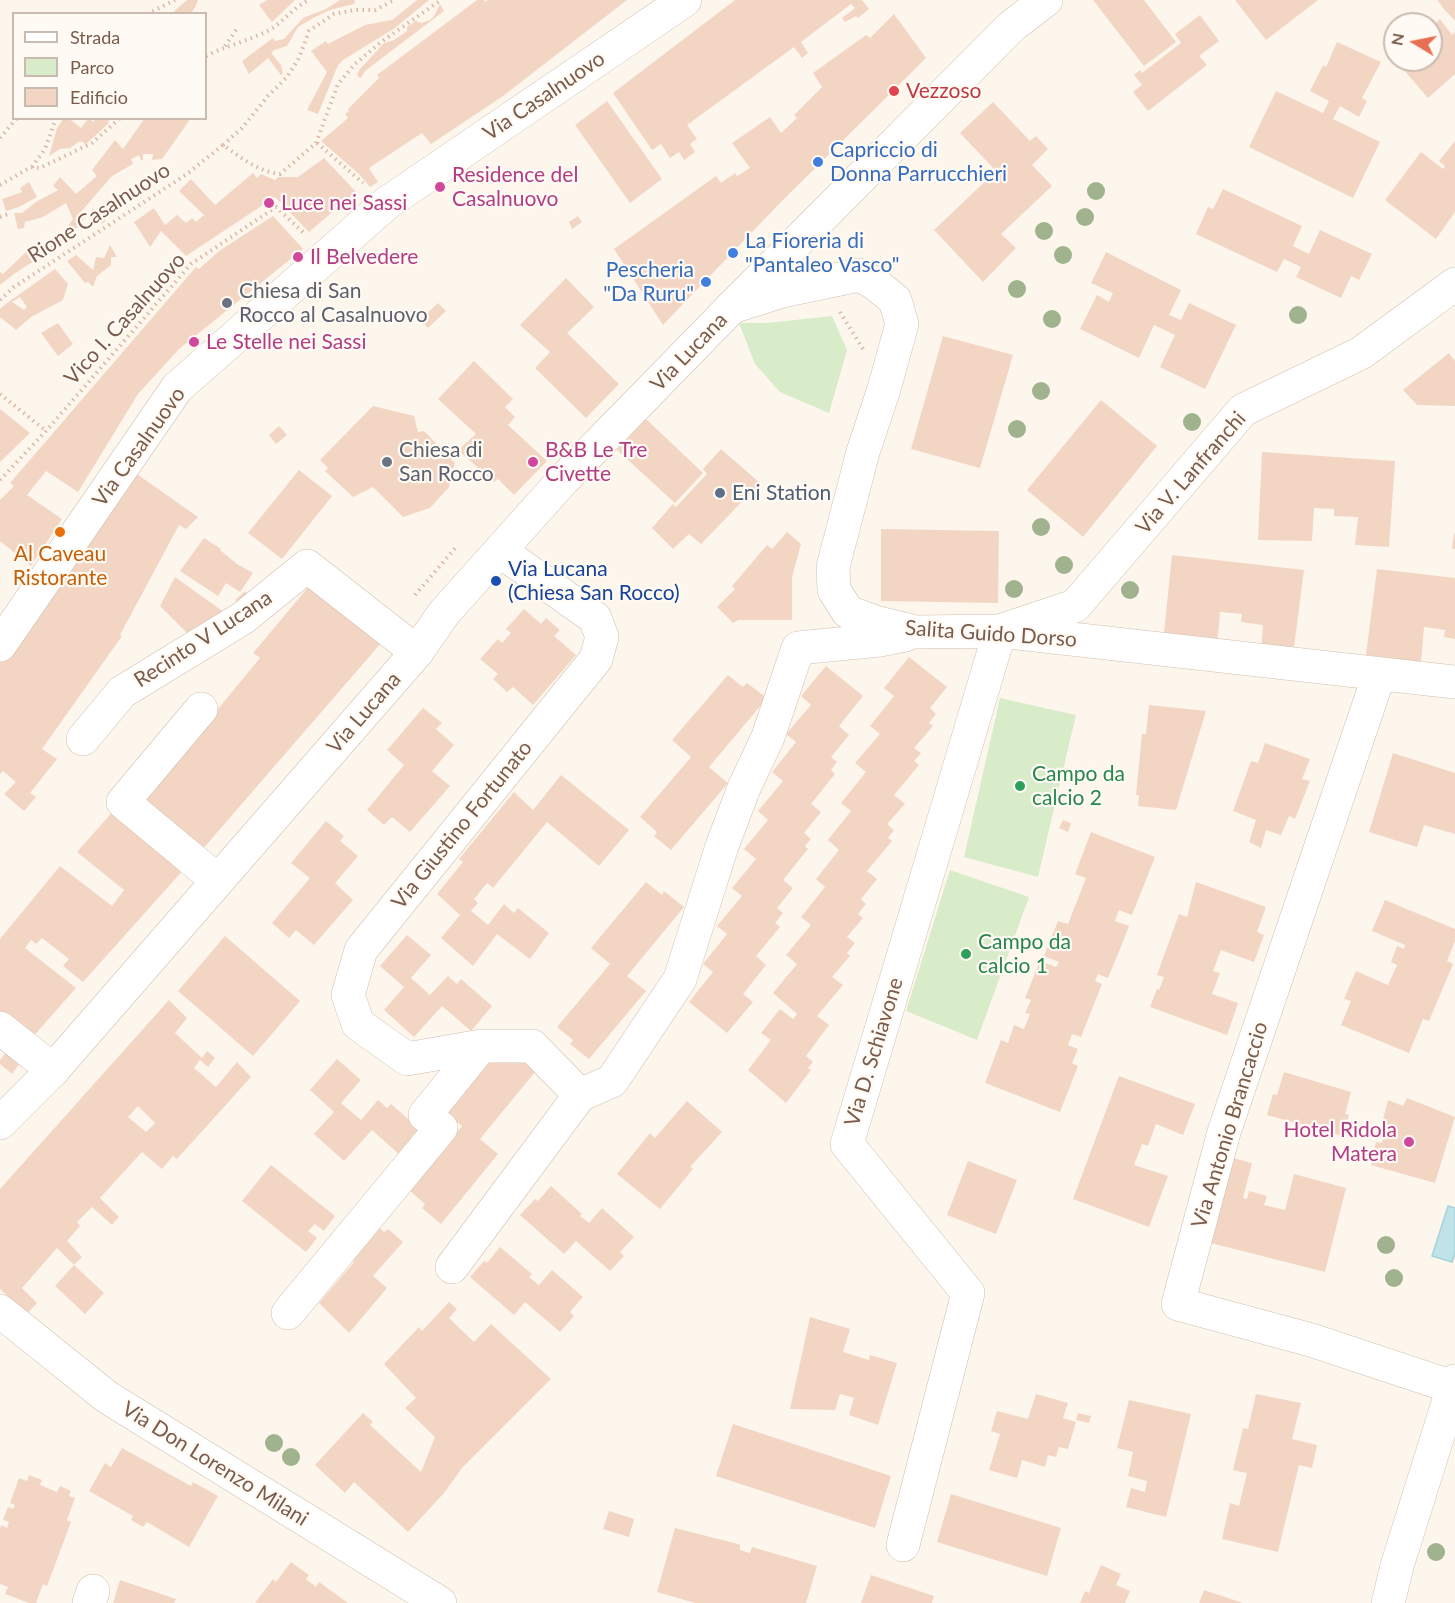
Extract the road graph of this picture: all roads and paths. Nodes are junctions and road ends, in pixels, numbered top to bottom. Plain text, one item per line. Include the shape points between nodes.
1 (176, 0) edge
2 (309, 0) edge
3 (383, 0) edge
4 (394, 0) edge
5 (441, 0) edge
6 (685, 0) edge
7 (1046, 0) edge
8 (388, 3) junction
9 (151, 12) edge
10 (238, 27) dead end
11 (225, 46) junction
12 (207, 55) edge
13 (15, 120) edge
14 (55, 120) edge
15 (118, 120) edge
16 (0, 138) edge
17 (316, 143) junction
18 (223, 146) junction
19 (31, 167) junction
20 (0, 185) edge
21 (387, 203) junction
22 (11, 213) dead end
23 (0, 217) edge
24 (289, 219) dead end
25 (1455, 284) edge
26 (0, 300) edge
27 (732, 307) junction
28 (837, 308) dead end
29 (864, 352) dead end
30 (0, 394) edge
31 (46, 431) junction
32 (0, 480) edge
33 (500, 551) junction
34 (1000, 631) junction
35 (916, 632) junction
36 (0, 645) edge
37 (417, 652) junction
38 (1379, 675) junction
39 (1455, 682) edge
40 (201, 709) dead end
41 (83, 739) dead end
42 (217, 880) junction
43 (0, 1028) edge
44 (481, 1046) junction
45 (53, 1070) junction
46 (580, 1095) junction
47 (0, 1123) edge
48 (453, 1267) dead end
49 (0, 1311) edge
50 (288, 1313) dead end
51 (1454, 1384) edge
52 (903, 1545) dead end
53 (440, 1603) edge
54 (1388, 1603) edge

1 - 9 path
2 - 11 path via 270,29
3 - 8 path
4 - 8 path, Rione Casalnuovo
5 - 17 path via 355,64 338,84
6 - 21 street, Via Casalnuovo
7 - 27 street, Via Lucana via 1012,26
8 - 18 path, Rione Casalnuovo via 375,10 334,14 309,31 287,77
10 - 11 path
11 - 12 path
13 - 16 path
14 - 19 path via 45,149
15 - 19 path via 92,143 40,168
17 - 18 path via 280,174 256,168
17 - 21 path
18 - 26 path, Rione Casalnuovo
19 - 20 path
21 - 36 street, Via Casalnuovo via 177,388
22 - 23 path
24 - 31 path, Vico I. Casalnuovo via 276,207 191,264
25 - 34 street, Via V. Lanfranchi via 1361,353 1244,410 1075,606
27 - 33 street, Via Lucana via 564,479
27 - 35 street, Salita Guido Dorso via 782,291 859,275 895,300 902,324 862,452 833,567 834,590 848,612
28 - 29 path
30 - 31 path
31 - 32 path, Vico I. Casalnuovo
33 - 37 street, Via Lucana via 444,613
33 - 44 street, Via Giustino Fortunato via 595,618 602,637 596,659 361,950 348,995 358,1024 407,1059
34 - 35 street, Salita Guido Dorso
34 - 38 street, Salita Guido Dorso
34 - 52 street, Via D. Schiavone via 847,1144 968,1293
35 - 46 street via 880,640 798,648 768,737 722,846 680,979 612,1081
37 - 41 street, Recinto V Lucana via 307,566 243,618 122,692
37 - 42 street, Via Lucana
38 - 39 street, Salita Guido Dorso
38 - 51 street, Via Antonio Brancaccio via 1224,1132 1178,1304
40 - 42 street via 123,802
42 - 45 street, Via Lucana
43 - 45 street
44 - 46 street, Via Giustino Fortunato via 532,1046
44 - 50 street via 425,1115 441,1128
45 - 47 street, Via Lucana
46 - 48 street
49 - 53 street, Via Don Lorenzo Milani via 106,1397
51 - 54 street

